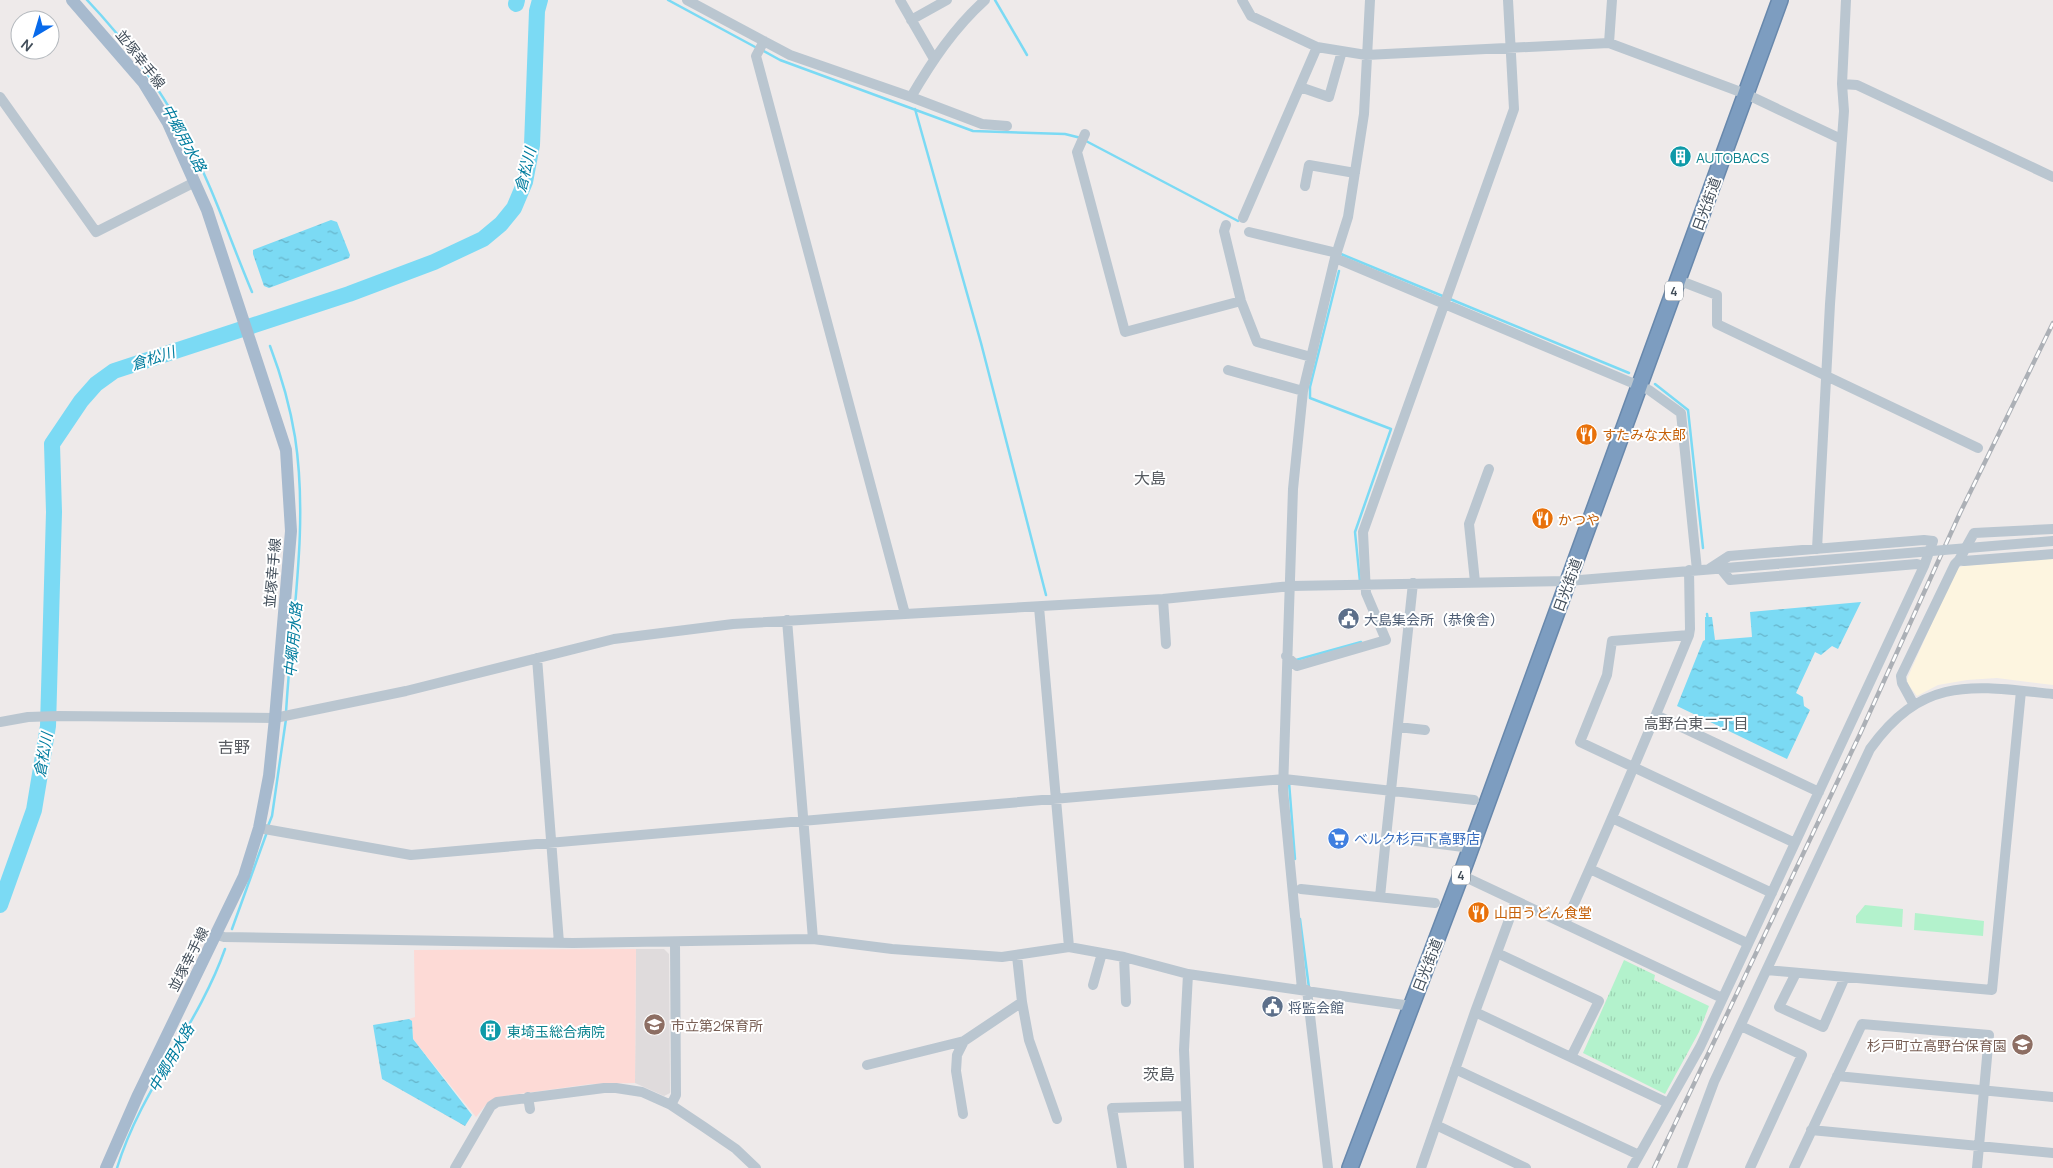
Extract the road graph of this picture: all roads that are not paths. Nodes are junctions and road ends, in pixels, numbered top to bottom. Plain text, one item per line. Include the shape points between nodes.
1 (72, 0) edge
2 (687, 0) edge
3 (900, 0) edge
4 (947, 0) edge
5 (985, 0) edge
6 (1242, 0) edge
7 (1370, 0) edge
8 (1508, 0) edge
9 (1612, 0) edge
10 (1780, 0) edge
11 (1846, 0) edge
12 (912, 20) junction
13 (764, 41) junction
14 (1609, 43) junction
15 (1317, 47) junction
16 (1510, 48) junction
17 (1342, 51) junction
18 (1366, 56) junction
19 (934, 59) junction
20 (1842, 84) junction
21 (1300, 87) junction
22 (1746, 94) junction
23 (0, 97) edge
24 (911, 97) junction
25 (1007, 126) dead end
26 (1085, 134) dead end
27 (1841, 138) junction
28 (1355, 173) junction
29 (2053, 177) edge
30 (195, 182) junction
31 (1305, 186) dead end
32 (1243, 218) dead end
33 (1226, 225) dead end
34 (1250, 232) dead end
35 (1336, 256) junction
36 (1678, 280) junction
37 (1241, 301) junction
38 (1443, 303) junction
39 (1311, 357) junction
40 (1228, 370) dead end
41 (1827, 377) junction
42 (1639, 385) junction
43 (1303, 391) junction
44 (1978, 448) dead end
45 (1489, 469) dead end
46 (2053, 529) edge
47 (2053, 541) edge
48 (1817, 549) junction
49 (2053, 554) edge
50 (1959, 560) junction
51 (1924, 566) junction
52 (1709, 569) junction
53 (1722, 569) junction
54 (1693, 570) junction
55 (1568, 581) junction
56 (1475, 582) junction
57 (1413, 583) junction
58 (1366, 584) junction
59 (1291, 586) junction
60 (1163, 599) junction
61 (1039, 607) junction
62 (905, 614) junction
63 (787, 620) junction
64 (1688, 635) junction
65 (1166, 644) dead end
66 (1286, 656) junction
67 (537, 658) junction
68 (2021, 691) junction
69 (2053, 694) edge
70 (1914, 705) junction
71 (1656, 715) junction
72 (276, 718) junction
73 (0, 722) edge
74 (1398, 728) junction
75 (1426, 730) dead end
76 (1633, 767) junction
77 (1284, 779) junction
78 (1392, 791) junction
79 (1819, 792) junction
80 (1056, 798) junction
81 (1474, 800) dead end
82 (1612, 818) junction
83 (802, 821) junction
84 (259, 828) junction
85 (1386, 837) junction
86 (553, 843) junction
87 (1795, 843) junction
88 (1470, 848) junction
89 (1590, 869) junction
90 (1461, 876) junction
91 (1301, 889) dead end
92 (1772, 893) junction
93 (1380, 897) junction
94 (1516, 902) junction
95 (1435, 903) dead end
96 (1565, 924) junction
97 (217, 935) junction
98 (814, 939) junction
99 (559, 943) junction
100 (675, 943) junction
101 (1747, 944) junction
102 (1069, 947) junction
103 (1102, 953) junction
104 (1497, 953) junction
105 (1017, 956) junction
106 (1124, 958) junction
107 (1767, 970) junction
108 (1796, 972) junction
109 (1188, 974) junction
110 (1845, 977) junction
111 (1093, 985) dead end
112 (1304, 990) junction
113 (1722, 998) junction
114 (1022, 1002) junction
115 (1126, 1002) dead end
116 (1411, 1006) junction
117 (1475, 1012) junction
118 (1741, 1026) junction
119 (964, 1041) junction
120 (1571, 1057) junction
121 (867, 1065) dead end
122 (1455, 1069) junction
123 (1837, 1076) junction
124 (1984, 1090) junction
125 (528, 1097) junction
126 (2053, 1097) edge
127 (1668, 1103) junction
128 (670, 1105) junction
129 (1186, 1106) junction
130 (530, 1109) dead end
131 (963, 1114) dead end
132 (1057, 1119) dead end
133 (1436, 1125) junction
134 (1811, 1130) junction
135 (1979, 1146) junction
136 (2053, 1153) edge
137 (1639, 1155) junction
138 (106, 1168) edge
139 (455, 1168) edge
140 (756, 1168) edge
141 (1122, 1168) edge
142 (1189, 1168) edge
143 (1328, 1168) edge
144 (1350, 1168) edge
145 (1421, 1168) edge
146 (1526, 1168) edge
147 (1632, 1168) edge
148 (1682, 1168) edge
149 (1750, 1168) edge
150 (1794, 1168) edge
151 (1977, 1168) edge

1 - 30 main road, 並塚幸手線 via 143,82 168,123
2 - 13 street
3 - 12 street
4 - 12 street
5 - 19 street via 964,20
6 - 15 street via 1251,16
7 - 18 street
8 - 16 street
9 - 14 street
10 - 22 highway, 日光街道 / 4
11 - 20 street
12 - 19 street
13 - 24 street via 790,55
13 - 62 street via 756,56
14 - 16 street
14 - 22 street
15 - 17 street
15 - 21 street
16 - 18 street
16 - 38 street via 1514,109
17 - 18 street
17 - 21 street via 1329,97
18 - 28 street via 1364,114
19 - 24 street
20 - 27 street
20 - 29 street via 1857,85
21 - 32 street
22 - 27 street
22 - 36 highway, 日光街道 / 4
23 - 30 street via 96,232
24 - 25 street via 982,124
26 - 37 street via 1077,152 1125,332
27 - 41 street
28 - 31 street via 1309,165
28 - 35 street via 1348,217
30 - 72 main road, 並塚幸手線 via 286,450 291,531
33 - 37 street via 1224,231
34 - 35 street
35 - 38 street
35 - 39 street
36 - 41 street via 1717,295 1717,324
36 - 42 highway, 日光街道 / 4
37 - 39 street via 1257,342
38 - 42 street
38 - 58 street via 1363,532
39 - 43 street
40 - 43 street
41 - 44 street
41 - 48 street
42 - 54 street via 1681,413
42 - 55 highway, 日光街道 / 4
43 - 59 street via 1293,489
45 - 56 street via 1469,524
46 - 50 street via 1974,533
47 - 53 street, bridge
48 - 51 street via 1933,541
48 - 52 street via 1728,556
49 - 50 street
50 - 70 street via 1902,676 1902,683
51 - 53 street via 1730,580
51 - 79 street
52 - 53 street
52 - 54 street
54 - 55 street
54 - 64 street
55 - 56 street
55 - 88 highway, 日光街道 / 4
56 - 57 street
57 - 58 street
57 - 74 street
58 - 59 street
58 - 66 street via 1366,592 1386,640 1298,666
59 - 60 street
59 - 66 street
60 - 61 street
60 - 65 street
61 - 62 street
61 - 80 street
62 - 63 street
63 - 67 street via 657,632
63 - 83 street
64 - 71 street
64 - 76 street via 1612,642 1607,675 1580,742
66 - 77 street
67 - 72 street via 406,691
67 - 86 street
68 - 69 street
68 - 70 street via 1962,688
68 - 110 street via 1992,990
70 - 107 street via 1892,722 1870,749
71 - 76 street
71 - 79 street
72 - 73 street via 59,716
72 - 84 main road, 並塚幸手線
74 - 75 street
74 - 78 street
76 - 82 street
76 - 87 street
77 - 78 street
77 - 80 street
77 - 112 street via 1289,868
78 - 81 street
78 - 85 street
79 - 87 street
80 - 83 street
80 - 102 street
82 - 89 street
82 - 92 street
83 - 86 street
83 - 98 street
84 - 86 street via 411,855
84 - 97 main road, 並塚幸手線 via 244,876
85 - 88 street
85 - 93 street
86 - 99 street
87 - 92 street
88 - 90 highway, 日光街道 / 4
89 - 96 street
89 - 101 street
90 - 94 street
90 - 116 highway, 日光街道 / 4
91 - 93 street
92 - 101 street
93 - 95 street
94 - 96 street
94 - 104 street
96 - 113 street
97 - 99 street
97 - 138 main road, 並塚幸手線 via 175,1017
98 - 100 street
98 - 105 street via 892,949
99 - 100 street
100 - 128 street via 676,1095
101 - 113 street
102 - 103 street
102 - 105 street
103 - 106 street
103 - 111 street
104 - 117 street
104 - 120 street via 1599,1001
105 - 114 street
106 - 109 street
106 - 115 street
107 - 108 street
107 - 118 street
108 - 110 street
108 - 110 street via 1779,1007 1823,1027
109 - 112 street
109 - 129 street via 1184,1050
112 - 116 street
112 - 143 street
113 - 127 street via 1700,1047
114 - 119 street
114 - 132 street via 1028,1040
116 - 144 highway, 日光街道 / 4
117 - 120 street
117 - 122 street
118 - 148 street via 1714,1082
118 - 149 street via 1802,1055
119 - 121 street
119 - 131 street via 957,1055 956,1071
120 - 127 street
122 - 133 street
122 - 137 street
123 - 124 street
123 - 124 street via 1862,1024 1989,1035
123 - 134 street
124 - 126 street
124 - 135 street
125 - 128 street via 616,1088 642,1092
125 - 130 street
125 - 139 street via 491,1106
127 - 137 street
128 - 140 street via 736,1149
129 - 141 street via 1112,1108
129 - 142 street
133 - 145 street
133 - 146 street
134 - 135 street
134 - 150 street
135 - 136 street
135 - 151 street
137 - 147 street

